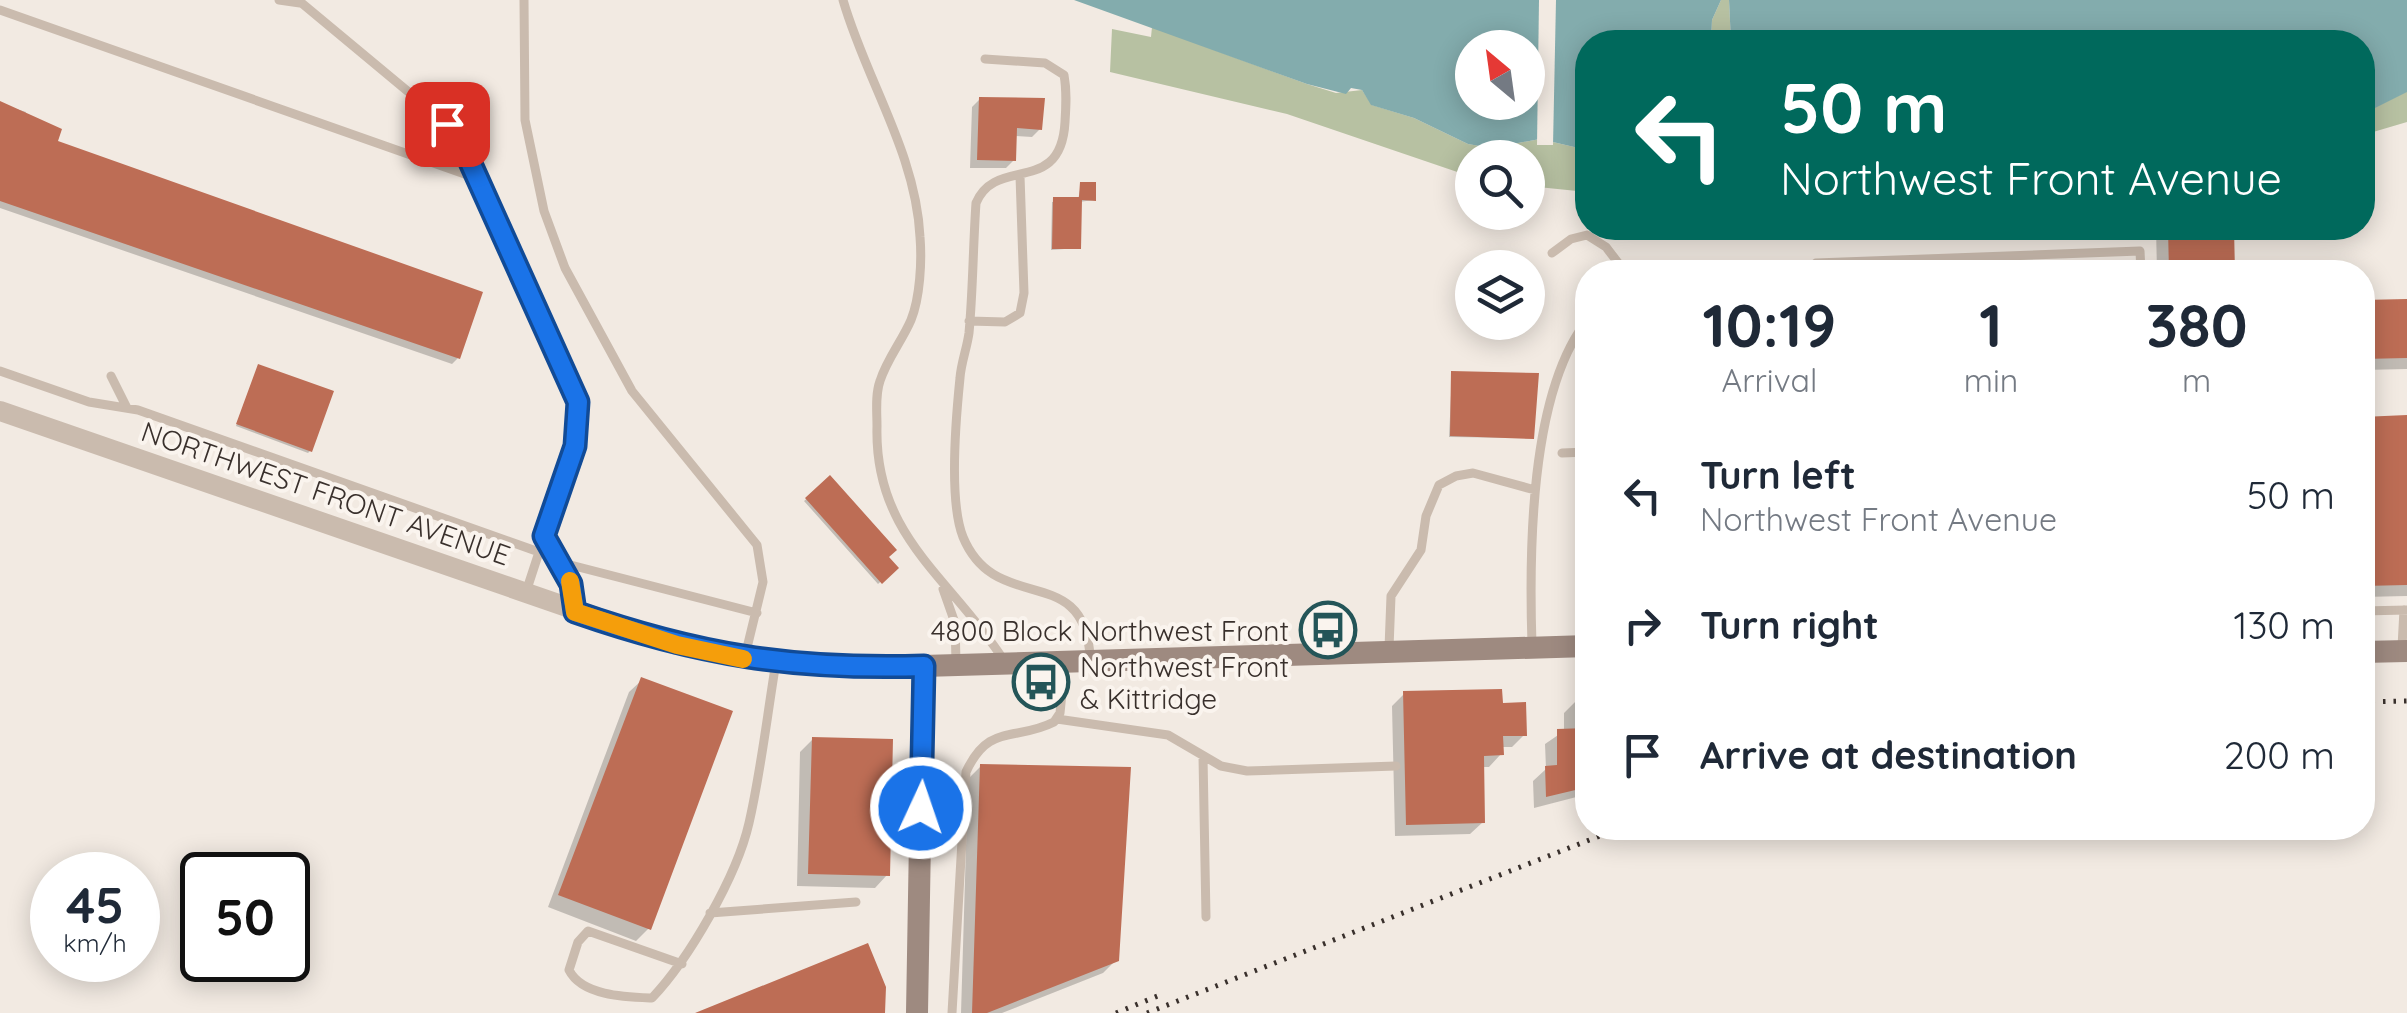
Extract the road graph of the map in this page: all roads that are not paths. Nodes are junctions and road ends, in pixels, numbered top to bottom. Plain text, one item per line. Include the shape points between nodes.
1 (279, 0) edge
2 (524, 0) edge
3 (844, 0) edge
4 (299, 2) edge
5 (0, 10) edge
6 (985, 59) dead end
7 (1020, 176) junction
8 (476, 178) junction
9 (1575, 238) edge
10 (1595, 240) edge
11 (1552, 253) dead end
12 (1616, 260) edge
13 (1916, 260) edge
14 (2140, 260) edge
15 (970, 321) junction
16 (1575, 335) edge
17 (0, 371) edge
18 (111, 376) dead end
19 (128, 408) junction
20 (0, 411) edge
21 (1575, 453) edge
22 (1562, 454) dead end
23 (1534, 490) junction
24 (544, 536) junction
25 (540, 552) junction
26 (559, 562) junction
27 (938, 580) junction
28 (526, 595) junction
29 (2406, 610) edge
30 (2375, 611) edge
31 (575, 612) junction
32 (757, 613) junction
33 (1575, 646) edge
34 (1532, 648) junction
35 (1389, 651) junction
36 (2404, 651) edge
37 (2375, 652) edge
38 (744, 659) junction
39 (1090, 660) junction
40 (1065, 661) junction
41 (776, 662) junction
42 (1006, 663) junction
43 (956, 664) junction
44 (924, 666) junction
45 (1057, 719) junction
46 (1204, 757) junction
47 (1396, 766) dead end
48 (856, 902) dead end
49 (710, 913) junction
50 (1206, 917) dead end
51 (682, 964) junction
52 (916, 1013) edge
53 (952, 1013) edge

1 - 4 lane
2 - 32 lane via 531,165 565,268 632,392 757,545 763,582
3 - 27 lane via 858,50 906,160 921,240 911,319 878,386 880,476 890,510
4 - 8 lane via 447,124
5 - 8 lane
6 - 7 lane via 1045,63 1064,75 1060,151 1049,164
7 - 15 lane via 988,185 976,203
7 - 15 lane via 1020,312 1006,322
8 - 24 lane via 578,402 575,446
9 - 11 lane
10 - 12 lane
13 - 14 lane via 2140,251
15 - 39 lane via 960,380 960,530 991,574 1078,611 1087,625
16 - 23 lane
17 - 19 lane
18 - 19 lane
19 - 25 lane
20 - 28 street, NORTHWEST FRONT AVENUE
21 - 22 lane
23 - 34 lane
23 - 35 lane via 1473,474 1439,485 1421,550 1391,596
24 - 25 lane
24 - 26 lane
25 - 28 lane
26 - 31 lane via 574,592
26 - 32 lane
27 - 42 lane
27 - 43 lane via 953,612
28 - 31 street, NORTHWEST FRONT AVENUE
29 - 30 lane
29 - 36 lane
31 - 38 street, NORTHWEST FRONT AVENUE
32 - 38 lane
33 - 34 main road, NORTHWEST FRONT AVENUE
34 - 35 main road, NORTHWEST FRONT AVENUE
35 - 39 main road, NORTHWEST FRONT AVENUE
36 - 37 main road
38 - 41 street, NORTHWEST FRONT AVENUE
39 - 40 main road, NORTHWEST FRONT AVENUE
40 - 42 main road, NORTHWEST FRONT AVENUE
40 - 45 lane
41 - 44 street, NORTHWEST FRONT AVENUE
41 - 49 lane via 748,828
42 - 43 main road, NORTHWEST FRONT AVENUE
43 - 44 main road, NORTHWEST FRONT AVENUE
44 - 52 main road
45 - 46 lane via 1168,735
45 - 53 lane via 994,736 966,772
46 - 47 lane via 1247,771
46 - 50 lane
48 - 49 lane
49 - 51 lane
51 - 51 lane via 652,998 613,996 579,982 569,970 588,930

